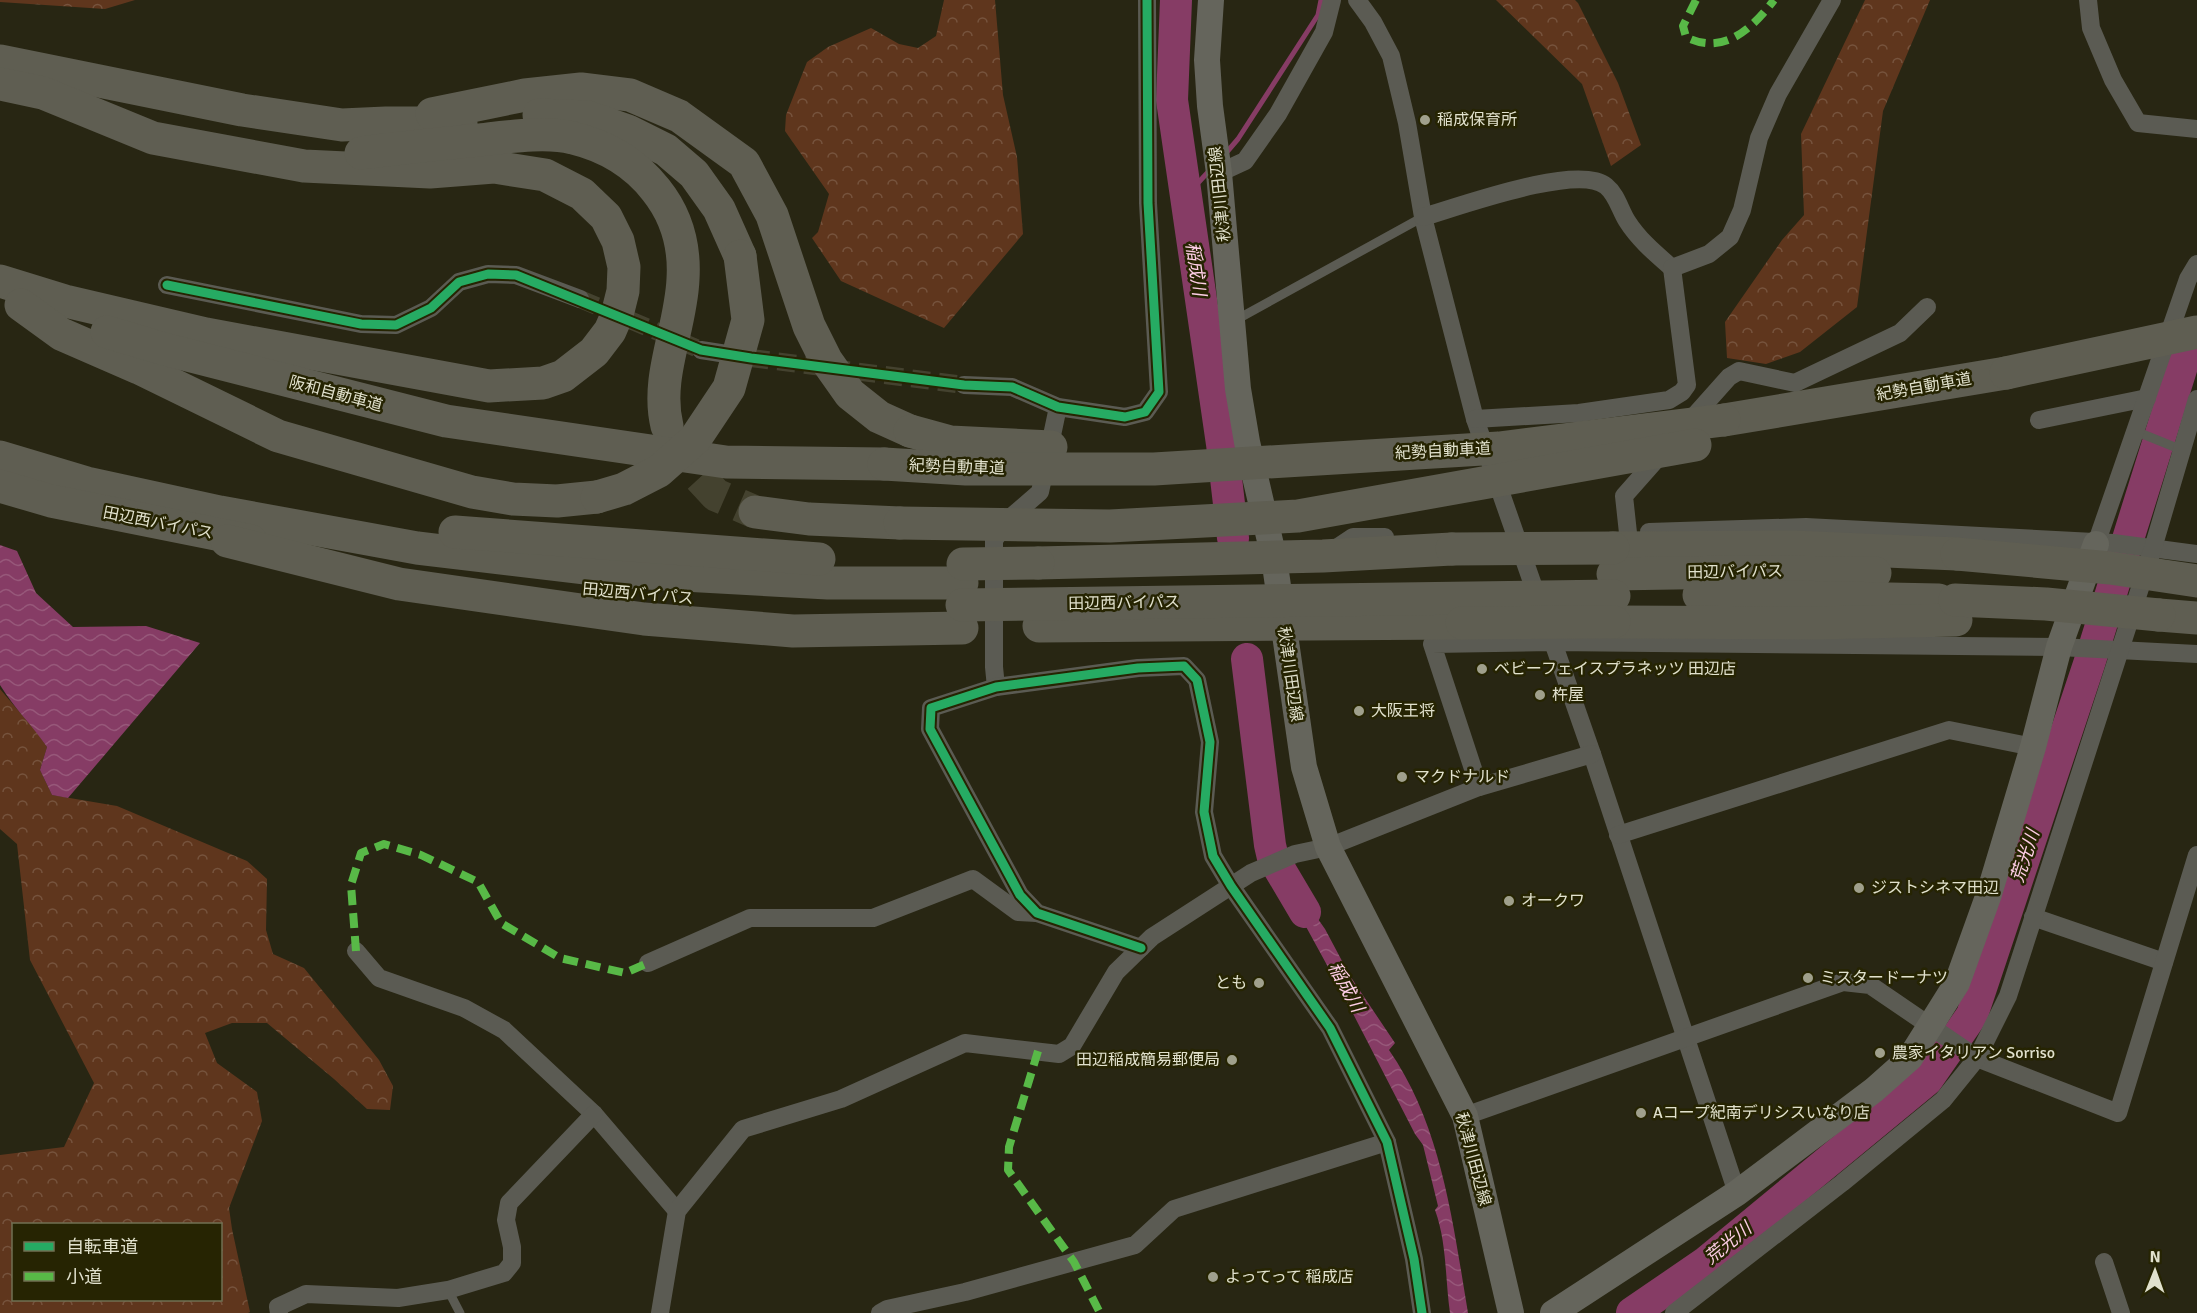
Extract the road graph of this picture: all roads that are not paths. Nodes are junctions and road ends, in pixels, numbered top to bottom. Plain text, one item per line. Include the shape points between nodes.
1 (1147, 0) edge
2 (1211, 0) edge
3 (1332, 0) edge
4 (1357, 0) edge
5 (1832, 0) edge
6 (2088, 0) edge
7 (0, 61) edge
8 (0, 84) edge
9 (101, 116) junction
10 (386, 123) junction
11 (2197, 129) edge
12 (1219, 173) junction
13 (1423, 217) junction
14 (2197, 264) edge
15 (1672, 268) junction
16 (0, 281) edge
17 (167, 285) dead end
18 (580, 299) tunnel mouth
19 (11, 301) edge
20 (1927, 307) dead end
21 (1232, 322) junction
22 (2197, 332) edge
23 (701, 350) tunnel mouth
24 (751, 358) tunnel mouth
25 (964, 385) tunnel mouth
26 (2147, 398) junction
27 (2197, 399) edge
28 (1058, 407) junction
29 (1475, 418) junction
30 (2039, 420) dead end
31 (667, 426) tunnel mouth
32 (1727, 429) junction
33 (2135, 431) junction
34 (2182, 450) junction
35 (0, 457) edge
36 (680, 457) joint
37 (1267, 462) junction
38 (0, 486) edge
39 (755, 512) tunnel mouth
40 (1516, 537) junction
41 (2104, 543) junction
42 (2153, 548) junction
43 (2197, 554) edge
44 (1323, 556) junction
45 (1616, 575) junction
46 (2197, 581) edge
47 (1956, 587) junction
48 (2197, 590) edge
49 (1279, 591) junction
50 (962, 595) junction
51 (2197, 618) edge
52 (1552, 642) junction
53 (2059, 647) junction
54 (2119, 650) junction
55 (2197, 654) edge
56 (996, 687) junction
57 (2033, 747) junction
58 (1592, 754) junction
59 (1479, 788) junction
60 (1618, 835) junction
61 (1328, 847) junction
62 (2197, 855) edge
63 (1231, 886) junction
64 (1037, 913) junction
65 (2033, 917) junction
66 (1141, 948) junction
67 (356, 951) dead end
68 (2164, 962) junction
69 (648, 963) dead end
70 (1937, 1029) junction
71 (1686, 1036) junction
72 (1973, 1055) junction
73 (594, 1114) junction
74 (1464, 1116) junction
75 (1388, 1142) junction
76 (1737, 1193) junction
77 (677, 1211) junction
78 (2104, 1262) dead end
79 (448, 1290) junction
80 (279, 1313) edge
81 (460, 1313) edge
82 (660, 1313) edge
83 (880, 1313) edge
84 (1422, 1313) edge
85 (1511, 1313) edge
86 (1553, 1313) edge
87 (1674, 1313) edge
88 (2121, 1313) edge

1 - 28 street via 1148,203 1159,392 1145,412 1125,417
2 - 12 main road, 秋津川田辺線 via 1207,60
3 - 12 street via 1324,32 1278,114 1245,161
4 - 13 street via 1391,56
5 - 15 street via 1778,94 1759,138 1742,210 1730,237 1709,254
6 - 11 street via 2091,28 2113,80 2138,123
7 - 10 highway via 242,110 342,125
8 - 9 highway via 43,93
9 - 16 highway via 153,138 304,166 430,172 494,167 545,175 582,194 606,217 624,267 617,315 594,352 563,376 543,382 489,386 207,334 66,301
9 - 31 highway via 316,153 355,153 522,135 572,137 614,152 645,176 667,203 682,241 683,279 665,380 663,409
10 - 19 highway, bridge via 454,124 533,115 588,117 666,150 694,174 719,209 740,256 748,320 729,388 695,439 658,471 624,489 597,497 546,501 472,492 278,436 61,334
10 - 37 highway, bridge via 525,95 581,89 630,95 679,116 744,164 772,215 809,326 826,360 850,394 879,417 910,431 960,442 1190,453
12 - 21 main road, 秋津川田辺線
13 - 15 street via 1536,184 1571,178 1592,180 1605,185 1627,221
13 - 21 lane
13 - 29 street
14 - 26 street via 2188,279
15 - 29 street via 1687,385 1682,392 1669,400 1579,413
17 - 18 street via 361,324 396,324 431,308 459,282 488,274 516,275
19 - 36 highway, 阪和自動車道 via 164,349 412,414
20 - 45 street via 1900,333 1795,383 1739,371 1729,377 1624,496
21 - 49 main road, 秋津川田辺線 via 1247,442
22 - 32 highway, 紀勢自動車道, bridge
23 - 24 street
25 - 28 street via 1012,387
26 - 30 street
26 - 33 street
27 - 34 street
28 - 56 street via 1040,492 1010,518 994,540
29 - 40 street
32 - 37 highway, 紀勢自動車道, bridge
32 - 39 highway, bridge via 1298,516 1110,526 900,523
33 - 34 lane
33 - 41 street
34 - 42 street
35 - 50 highway, 田辺西バイパス via 87,483 220,512 798,559
36 - 37 highway, 紀勢自動車道, bridge via 726,462 966,469 1154,469
38 - 50 highway, 田辺西バイパス via 173,527 436,574 680,598 786,603
40 - 44 street via 1353,537
40 - 45 street
40 - 52 street
41 - 42 street
41 - 45 street via 1806,526
41 - 53 main road
42 - 43 street
42 - 54 street
44 - 45 highway, bridge via 1452,549
44 - 49 highway
45 - 47 highway, 田辺バイパス via 1742,595
45 - 47 highway via 1792,547
45 - 49 highway, 田辺バイパス, bridge
45 - 49 highway, bridge via 1462,623
46 - 47 highway, bridge via 2110,568
47 - 48 highway, 田辺バイパス via 2050,579
47 - 51 highway, 田辺バイパス, bridge via 2046,604
49 - 50 highway, 田辺西バイパス, bridge
49 - 50 highway, bridge via 1038,563
49 - 50 highway via 1039,626
49 - 61 main road, 秋津川田辺線 via 1304,767
52 - 53 street
52 - 58 street
52 - 59 street via 1432,644
53 - 54 street
53 - 57 main road
54 - 55 street
54 - 65 street
56 - 63 street via 1138,668 1184,666 1197,680 1210,742 1204,812 1213,856
56 - 64 street via 931,708 930,729 1020,896
57 - 60 street via 1949,730
57 - 70 main road via 1989,894
58 - 59 street
58 - 60 street
59 - 61 street
60 - 71 street
61 - 63 street via 1295,854
61 - 74 main road, 秋津川田辺線
62 - 68 street
63 - 66 street
63 - 75 street via 1330,1028
64 - 66 street
64 - 69 street via 1018,912 973,879 873,918 750,918
65 - 68 street
65 - 72 street via 2008,996
66 - 77 street via 1116,972 1072,1046 1059,1054 964,1043 873,1087 743,1129
67 - 73 street via 379,978 464,1008 504,1030
68 - 72 street via 2118,1113
70 - 71 street via 1870,985 1843,982
70 - 72 street
70 - 76 main road via 1874,1090
71 - 74 street
71 - 76 street
72 - 87 street via 1943,1100
73 - 77 street
73 - 79 street via 508,1203 506,1220 512,1263 504,1273
74 - 85 main road, 秋津川田辺線
75 - 83 street via 1174,1209 1136,1245
75 - 84 street
76 - 86 main road
77 - 82 street
78 - 88 street
79 - 80 street via 398,1298 306,1294 278,1307
79 - 81 lane

